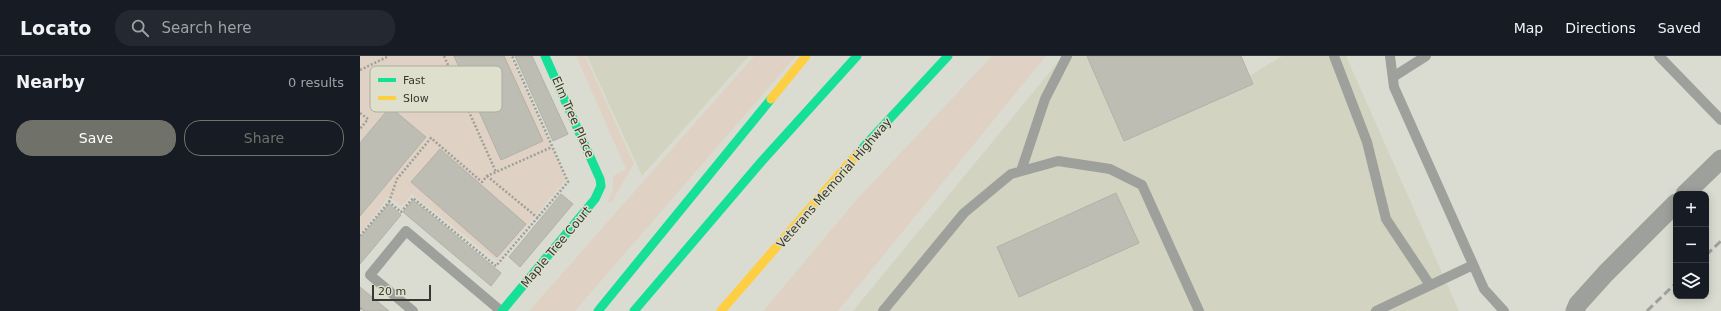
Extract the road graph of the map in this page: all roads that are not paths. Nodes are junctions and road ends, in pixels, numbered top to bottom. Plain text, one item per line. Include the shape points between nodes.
1 (545, 56) edge
2 (806, 56) edge
3 (857, 56) edge
4 (948, 56) edge
5 (1067, 56) edge
6 (1334, 56) edge
7 (1390, 56) edge
8 (1426, 56) edge
9 (1660, 56) edge
10 (1393, 76) junction
11 (1721, 120) edge
12 (1721, 159) edge
13 (1021, 171) junction
14 (600, 179) joint
15 (1688, 191) edge
16 (1673, 206) edge
17 (1473, 264) junction
18 (1430, 285) junction
19 (412, 311) edge
20 (502, 311) edge
21 (598, 311) edge
22 (634, 311) edge
23 (721, 311) edge
24 (882, 311) edge
25 (1199, 311) edge
26 (1376, 311) edge
27 (1504, 311) edge
28 (1575, 311) edge

1 - 14 main road, Elm Tree Place
2 - 21 main road
3 - 22 main road via 762,161
4 - 23 main road, Veterans Memorial Highway via 857,154
5 - 13 lane via 1045,99
6 - 18 lane via 1367,142 1386,219
7 - 10 lane
8 - 10 lane
9 - 11 lane
10 - 17 lane via 1394,87
12 - 15 street
13 - 24 lane via 1011,174 964,213
13 - 25 lane via 1058,161 1110,169 1142,185
14 - 20 main road, Maple Tree Court via 601,186 595,199
16 - 28 street via 1606,273 1578,304
17 - 18 lane
17 - 27 lane via 1484,289
18 - 26 lane
19 - 20 lane via 370,275 406,231

